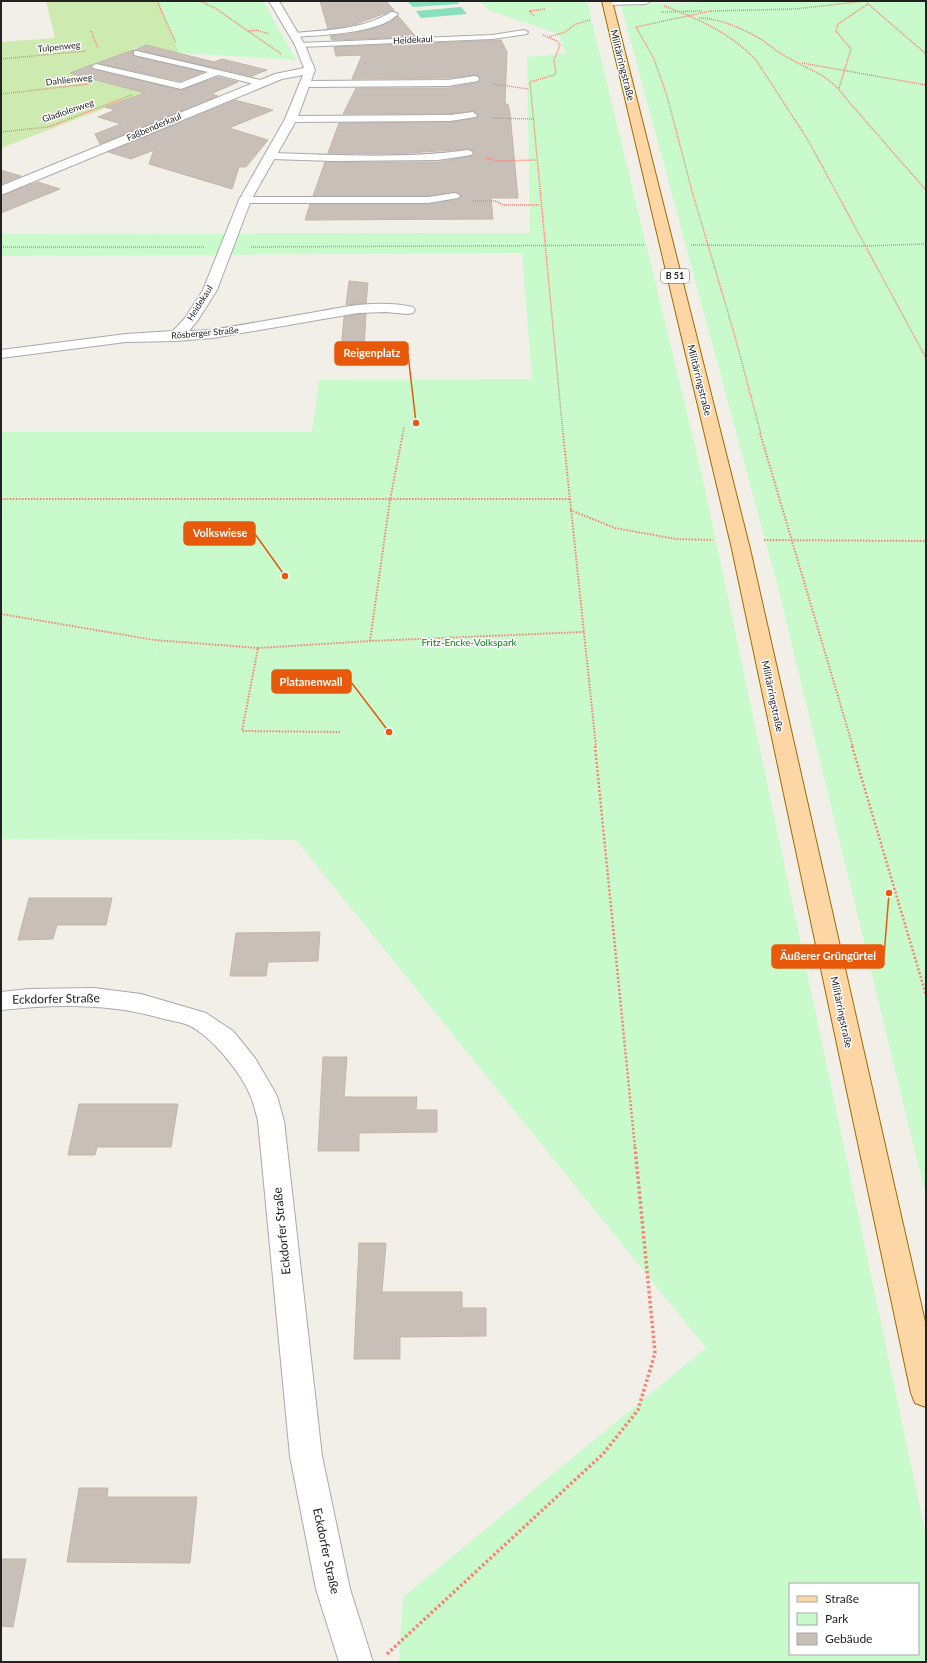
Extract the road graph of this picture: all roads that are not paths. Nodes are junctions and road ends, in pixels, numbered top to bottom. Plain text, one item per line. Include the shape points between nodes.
1 (274, 1) edge
2 (646, 1) edge
3 (607, 2) edge
4 (394, 14) dead end
5 (524, 32) dead end
6 (297, 40) junction
7 (137, 53) dead end
8 (308, 64) junction
9 (96, 66) dead end
10 (217, 72) junction
11 (475, 79) road end
12 (262, 83) junction
13 (306, 84) junction
14 (473, 115) road end
15 (291, 119) junction
16 (468, 153) road end
17 (271, 156) junction
18 (1, 191) edge
19 (455, 196) road end
20 (245, 200) junction
21 (408, 310) dead end
22 (176, 336) junction
23 (1, 354) edge
24 (1, 1001) edge
25 (926, 1393) edge
26 (356, 1662) edge

1 - 6 street
2 - 3 street
3 - 25 main road, Militärringstraße / B 51 via 741,549
4 - 6 lane via 385,21 365,27
5 - 6 lane, Heidekaul via 492,37
6 - 8 street
7 - 10 lane
8 - 12 street, Faßbenderkaul
8 - 13 street, Heidekaul
9 - 10 lane via 181,86
10 - 12 lane
11 - 13 lane via 448,83
12 - 18 street, Faßbenderkaul
13 - 15 street, Heidekaul
14 - 15 lane via 450,118
15 - 17 street, Heidekaul
16 - 17 lane via 438,157
17 - 20 street, Heidekaul
19 - 20 lane via 428,200
20 - 22 street, Heidekaul via 210,290 191,320
21 - 22 street, Rösberger Straße via 358,309 220,333
22 - 23 street, Rösberger Straße via 126,338
24 - 26 street, Eckdorfer Straße via 94,997 141,1002 197,1019 224,1038 246,1065 264,1096 271,1122 306,1456 333,1589

